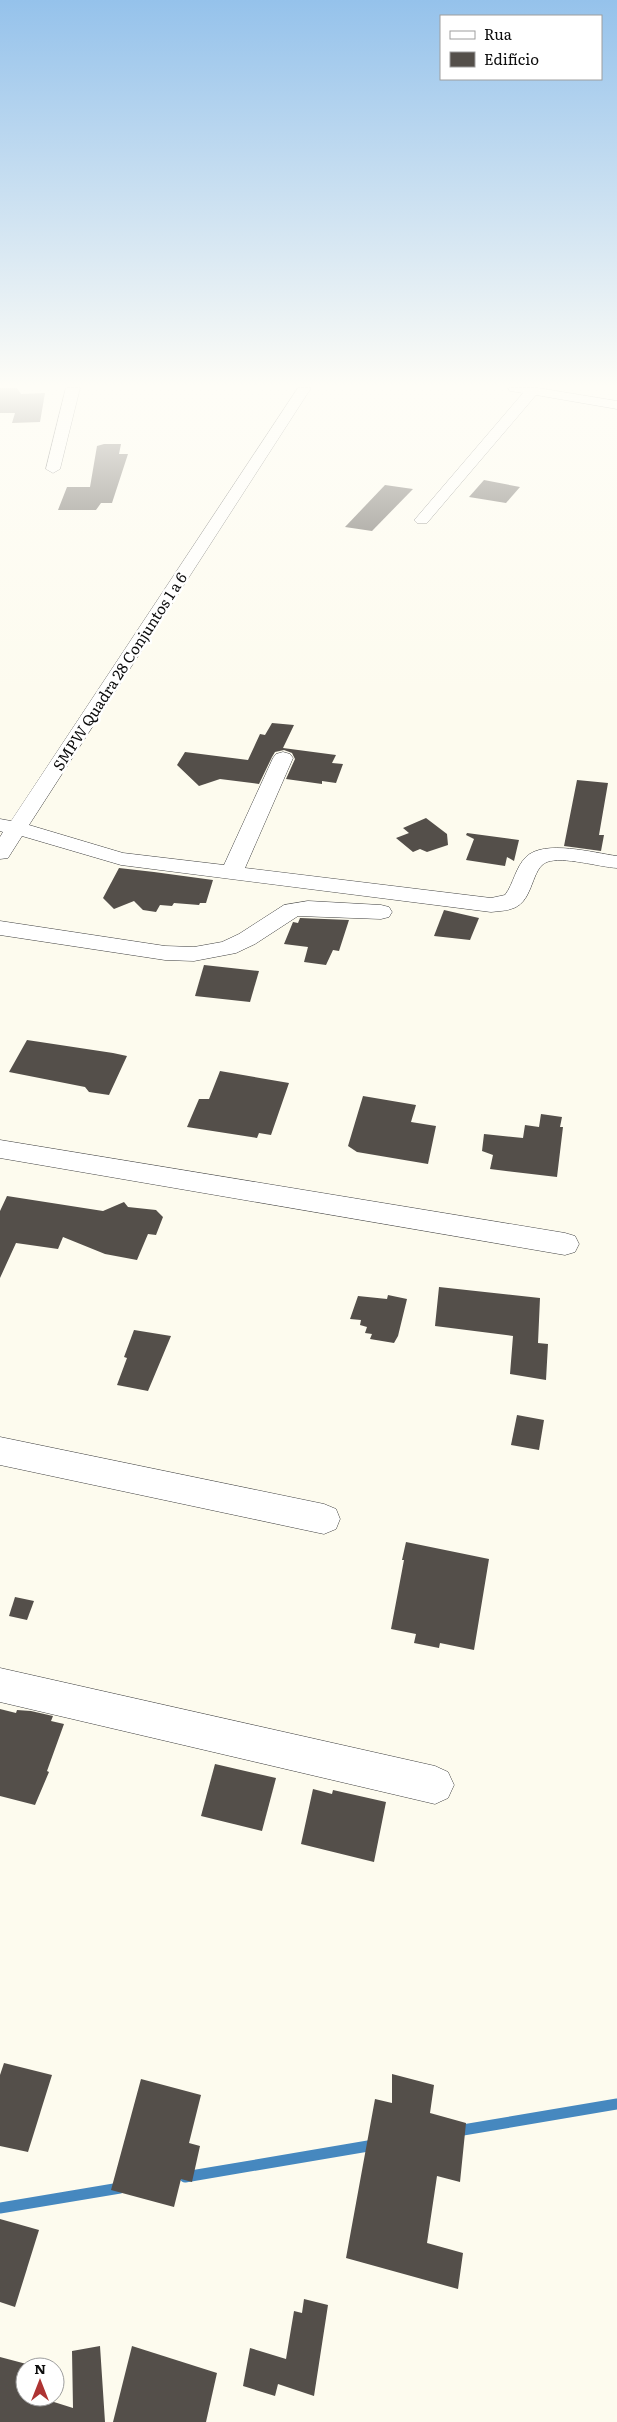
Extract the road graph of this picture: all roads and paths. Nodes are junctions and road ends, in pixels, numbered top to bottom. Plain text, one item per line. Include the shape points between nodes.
1 (228, 501) edge
2 (438, 501) edge
3 (422, 520) dead end
4 (283, 758) dead end
5 (8, 826) edge
6 (0, 853) edge
7 (617, 862) edge
8 (232, 872) junction
9 (381, 912) dead end
10 (0, 928) edge
11 (0, 1149) edge
12 (565, 1244) dead end
13 (0, 1451) edge
14 (324, 1519) dead end
15 (0, 1685) edge
16 (435, 1785) dead end

1 - 5 street, SMPW Quadra 28 Conjuntos 1 a 6
2 - 3 street
4 - 8 street
5 - 6 street, SMPW Quadra 28 Conjuntos 1 a 6
5 - 8 street via 107,856
7 - 8 street via 542,856 529,870 516,895 508,902 492,905
9 - 10 street via 292,910 247,940 228,948 194,954 165,953
11 - 12 street
13 - 14 street
15 - 16 street

